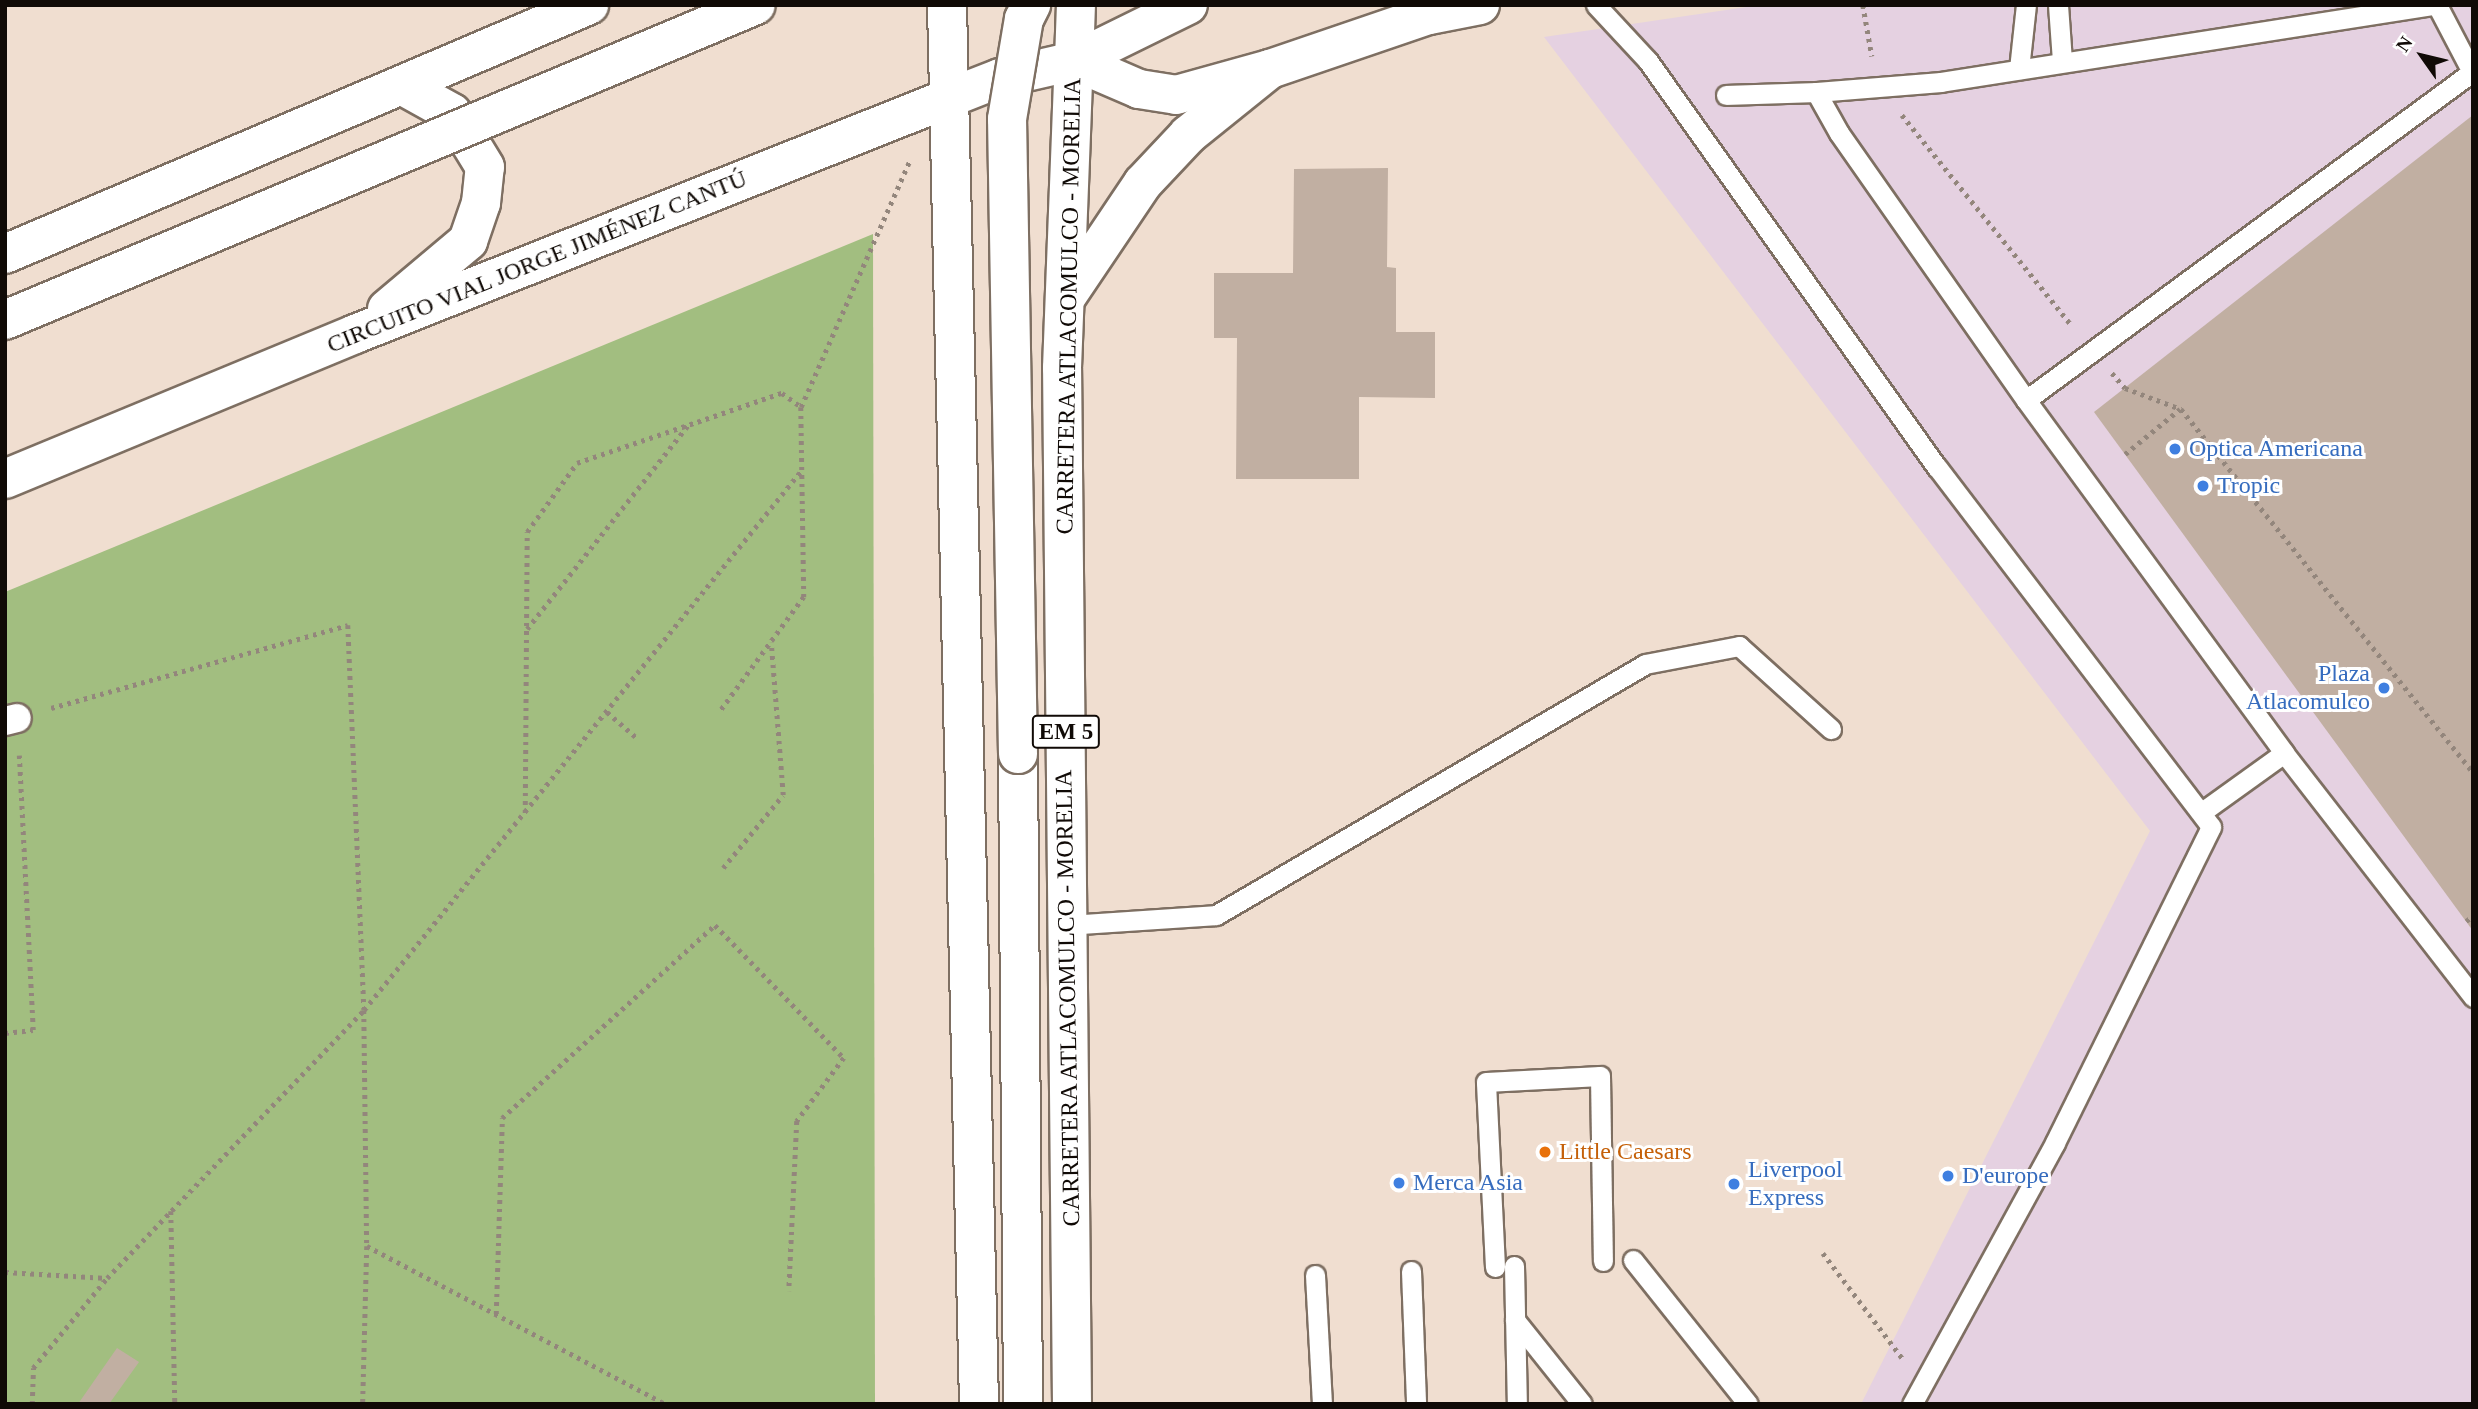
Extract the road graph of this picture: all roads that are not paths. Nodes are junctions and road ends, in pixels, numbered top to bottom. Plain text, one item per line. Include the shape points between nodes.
1 (589, 5) edge
2 (756, 5) edge
3 (947, 5) edge
4 (1031, 5) edge
5 (1076, 5) edge
6 (1188, 5) edge
7 (1480, 5) edge
8 (1596, 5) edge
9 (2026, 5) edge
10 (2058, 5) edge
11 (2435, 5) edge
12 (2341, 14) edge
13 (1074, 61) junction
14 (2062, 61) junction
15 (1270, 69) junction
16 (2019, 69) junction
17 (402, 86) junction
18 (1816, 92) junction
19 (1727, 95) dead end
20 (948, 98) junction
21 (5, 254) edge
22 (1067, 296) junction
23 (5, 320) edge
24 (355, 334) junction
25 (2026, 400) junction
26 (5, 479) edge
27 (1831, 729) dead end
28 (2284, 753) junction
29 (2202, 812) junction
30 (1067, 925) junction
31 (2473, 997) edge
32 (1633, 1260) dead end
33 (1603, 1261) dead end
34 (1411, 1271) dead end
35 (1315, 1275) dead end
36 (1515, 1320) junction
37 (979, 1404) edge
38 (1023, 1404) edge
39 (1072, 1404) edge
40 (1322, 1404) edge
41 (1416, 1404) edge
42 (1517, 1404) edge
43 (1583, 1404) edge
44 (1748, 1404) edge
45 (1912, 1404) edge

1 - 17 main road
2 - 23 main road, bridge
3 - 20 main road
4 - 38 main road, bridge via 1024,19 1007,119
5 - 13 main road, CARRETERA ATLACOMULCO - MORELIA / EM 5
6 - 13 main road, CIRCUITO VIAL JORGE JIMÉNEZ CANTÚ
7 - 15 main road via 1429,15
8 - 29 lane via 1648,61 1937,467
9 - 16 lane
10 - 14 lane
11 - 12 lane
11 - 25 lane via 2472,72
12 - 14 lane
13 - 15 main road via 1139,89 1176,95
13 - 20 main road, CIRCUITO VIAL JORGE JIMÉNEZ CANTÚ via 1000,78
13 - 22 main road, CARRETERA ATLACOMULCO - MORELIA / EM 5
14 - 16 lane
15 - 22 main road via 1188,135 1143,183
16 - 18 lane via 1941,82
17 - 21 main road
17 - 24 main road via 452,113 485,167 481,203 468,241
18 - 19 lane
18 - 25 lane via 1839,133
20 - 24 main road, CIRCUITO VIAL JORGE JIMÉNEZ CANTÚ
20 - 37 main road
22 - 30 main road, CARRETERA ATLACOMULCO - MORELIA / EM 5 via 1062,382
24 - 26 main road, CIRCUITO VIAL JORGE JIMÉNEZ CANTÚ
25 - 28 lane
27 - 30 lane via 1739,646 1645,664 1216,915
28 - 29 lane
28 - 31 lane
29 - 45 lane via 2211,827 2055,1143
30 - 39 main road, CARRETERA ATLACOMULCO - MORELIA / EM 5
32 - 44 lane
33 - 36 lane via 1600,1076 1486,1082 1504,1266
34 - 41 lane
35 - 40 lane
36 - 42 lane
36 - 43 lane

